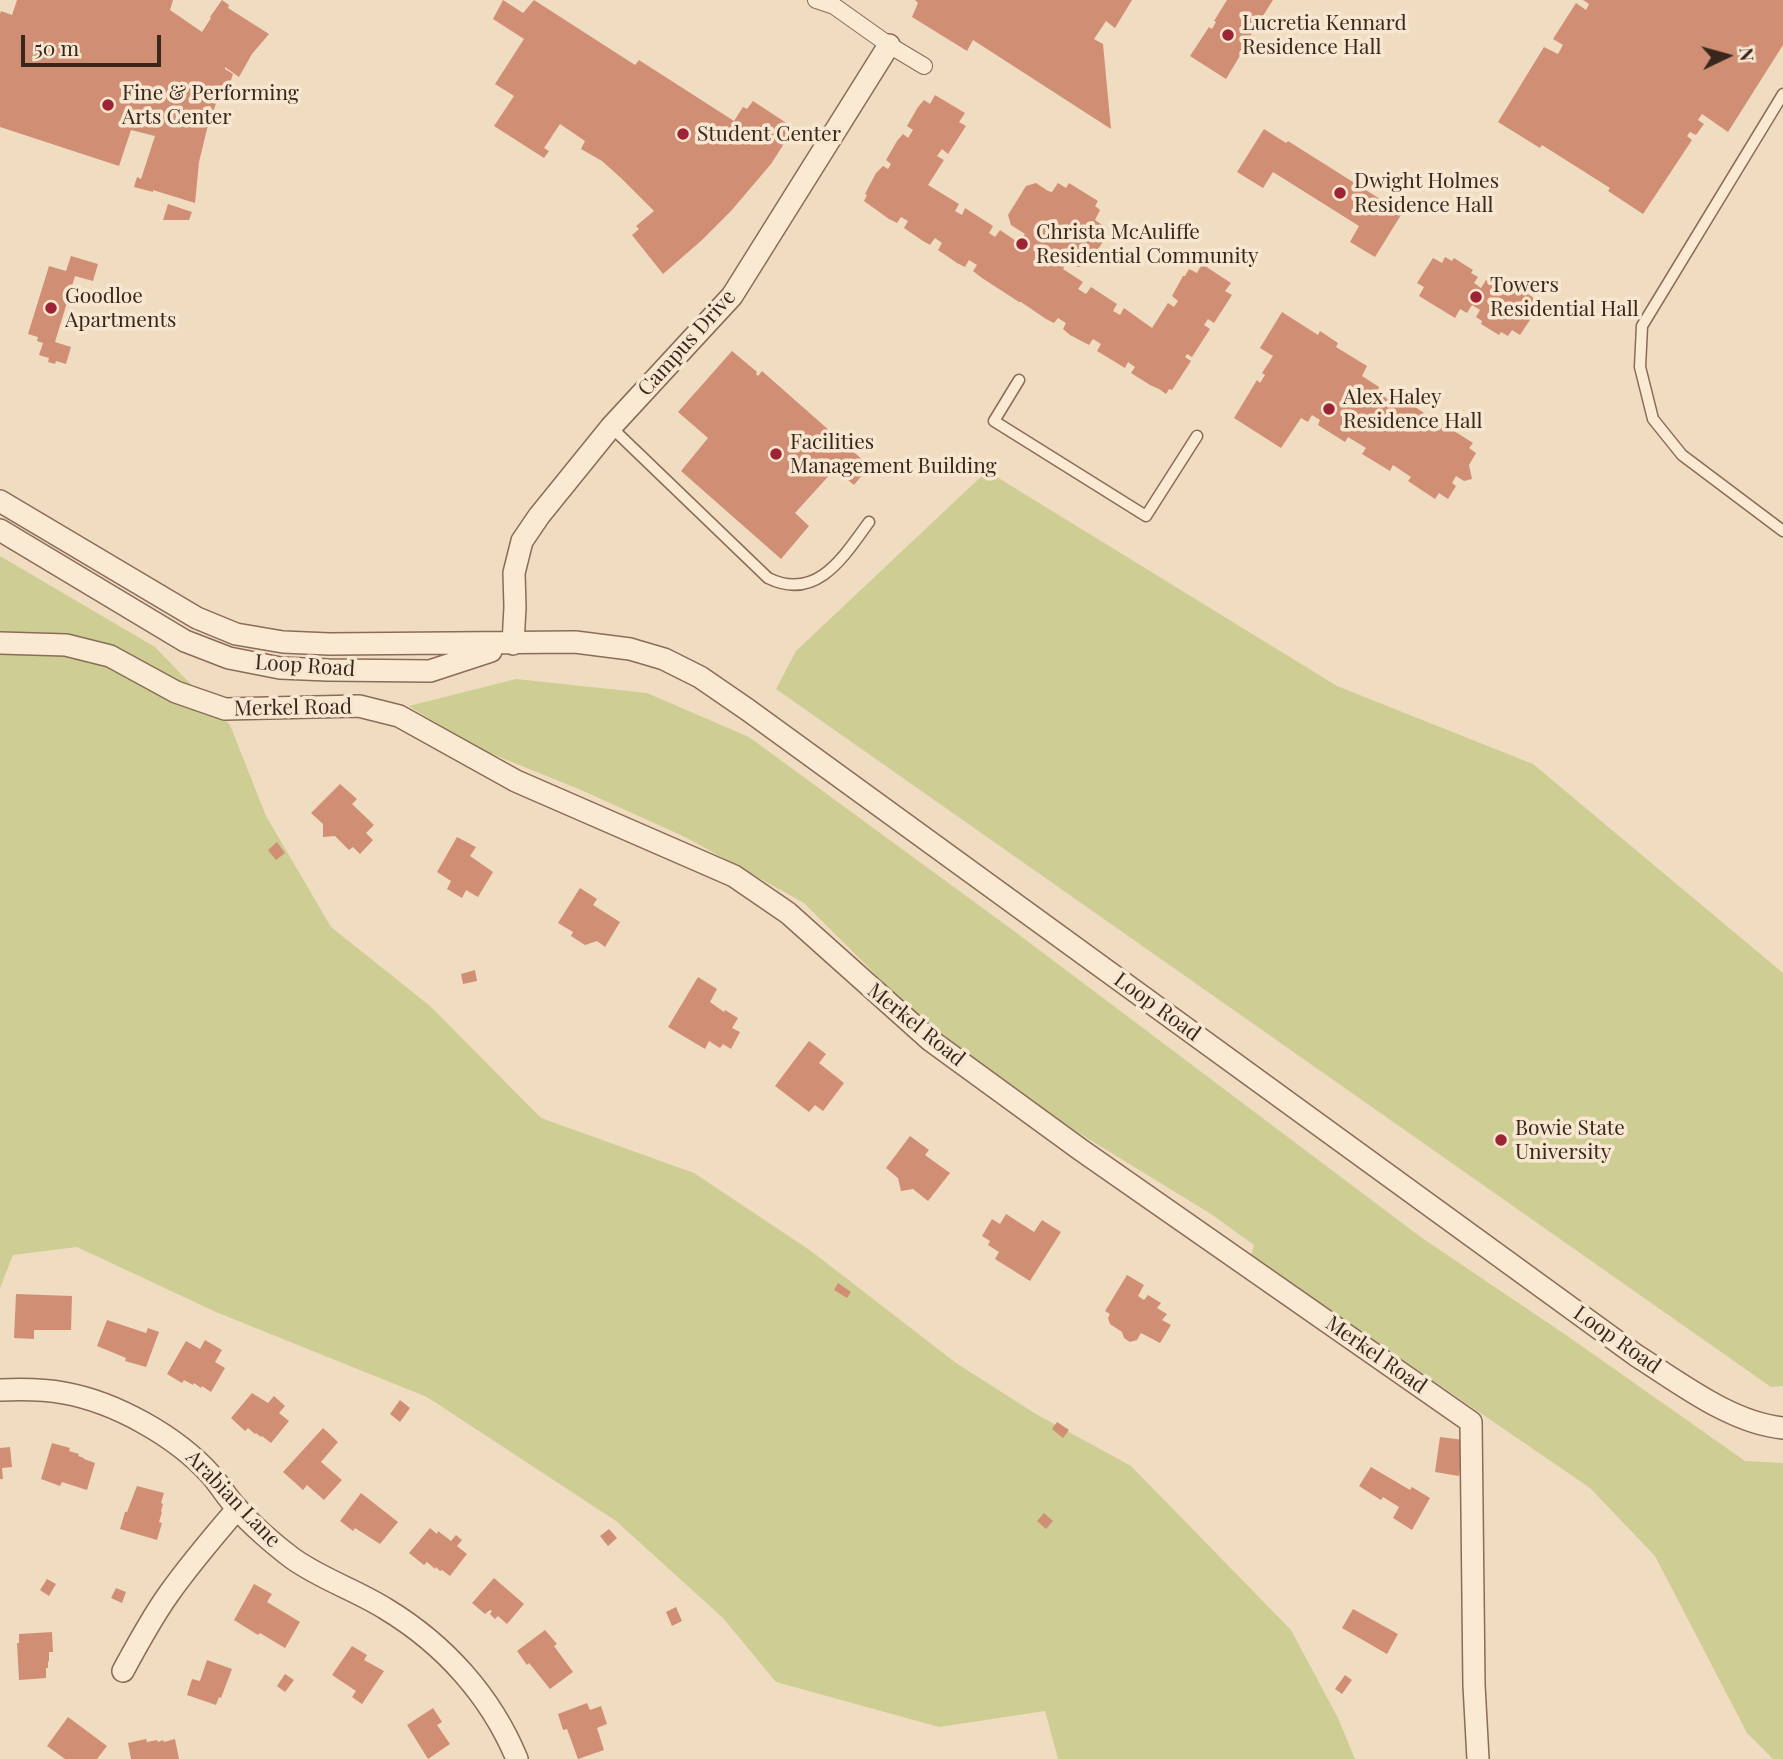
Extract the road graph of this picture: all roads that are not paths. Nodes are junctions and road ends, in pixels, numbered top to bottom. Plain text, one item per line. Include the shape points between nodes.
1 (816, 0) edge
2 (890, 45) junction
3 (924, 66) dead end
4 (1783, 94) edge
5 (1019, 380) dead end
6 (611, 427) junction
7 (1197, 436) dead end
8 (0, 502) edge
9 (869, 523) dead end
10 (0, 530) edge
11 (1783, 531) edge
12 (0, 643) edge
13 (513, 643) junction
14 (0, 1390) edge
15 (1783, 1428) edge
16 (237, 1509) junction
17 (123, 1671) dead end
18 (517, 1759) edge
19 (1478, 1759) edge

1 - 2 street via 834,6
2 - 3 street
2 - 6 street, Campus Drive via 732,296
4 - 11 lane via 1642,326 1640,367 1653,419 1682,455
5 - 7 lane via 994,421 1146,516
6 - 9 lane via 768,578 781,584 795,585 822,576
6 - 13 street, Campus Drive via 522,541 514,573
8 - 13 street, Loop Road via 197,618 236,634 329,644
10 - 13 street, Loop Road via 185,641 229,659 280,668 430,671
12 - 19 street, Merkel Road via 66,645 110,656 176,692 225,709 359,706 399,716 516,780 734,876 788,913 930,1040 1471,1422
13 - 15 street, Loop Road via 575,642 630,649 700,677 1637,1356 1728,1411
14 - 16 street, Arabian Lane via 62,1392 121,1412 182,1446
16 - 17 street via 168,1594
16 - 18 street, Arabian Lane via 292,1558 386,1608 443,1652 498,1720

